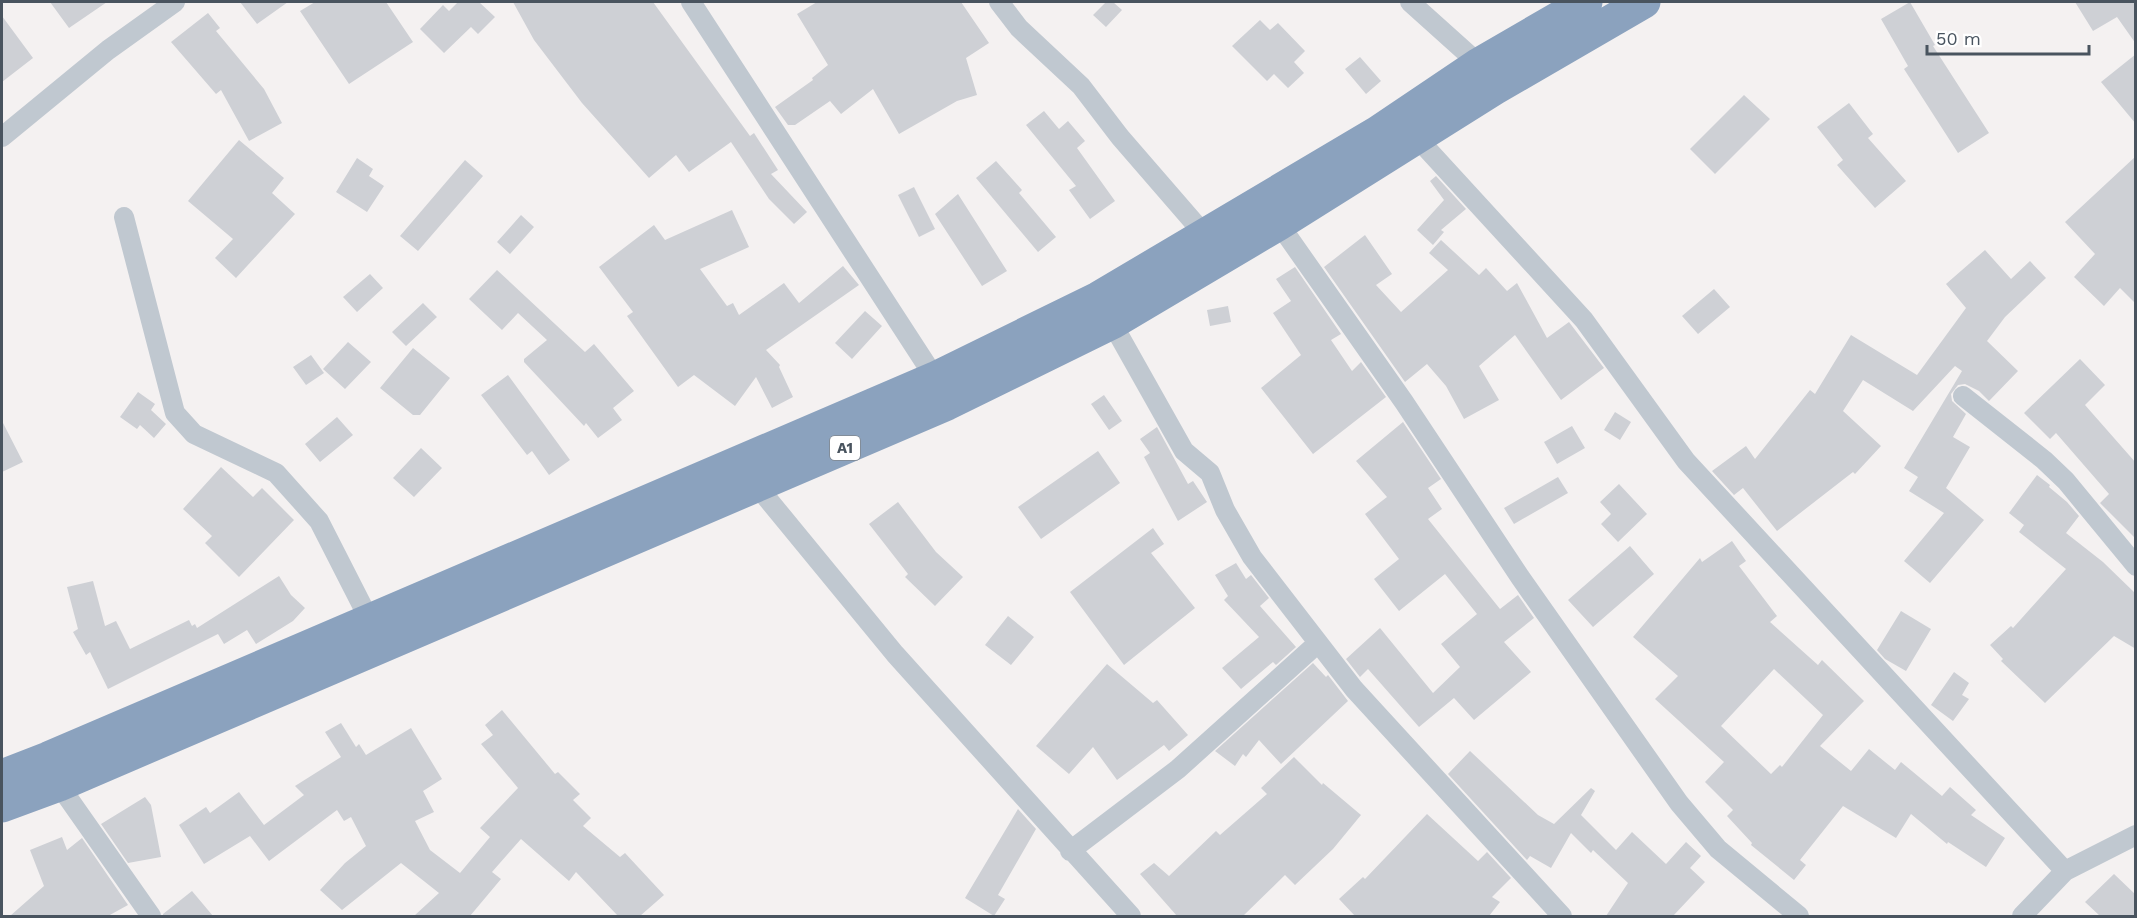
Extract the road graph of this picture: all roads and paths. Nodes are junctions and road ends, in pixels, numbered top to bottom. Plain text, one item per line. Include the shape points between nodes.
1 (175, 2) edge
2 (691, 2) edge
3 (999, 2) edge
4 (1410, 2) edge
5 (1586, 2) edge
6 (1644, 2) edge
7 (1479, 64) junction
8 (2, 137) edge
9 (1418, 139) junction
10 (124, 217) dead end
11 (1279, 224) junction
12 (1204, 234) junction
13 (1112, 323) junction
14 (934, 378) junction
15 (1963, 396) dead end
16 (757, 486) junction
17 (2136, 566) edge
18 (370, 621) junction
19 (1318, 643) junction
20 (2, 776) edge
21 (59, 785) junction
22 (2, 807) edge
23 (2136, 835) edge
24 (1070, 851) junction
25 (2065, 871) junction
26 (151, 916) edge
27 (1131, 916) edge
28 (1562, 916) edge
29 (1799, 916) edge
30 (2022, 916) edge

1 - 8 street via 124,37
2 - 14 street
3 - 12 street via 1019,28 1082,86 1120,137
4 - 7 street
5 - 7 highway, A1
6 - 9 highway, A1 via 1494,89
7 - 12 highway, A1 via 1378,132
9 - 11 highway, A1
9 - 25 street via 1584,320 1686,461
10 - 18 street via 175,413 194,434 276,473 319,521
11 - 13 highway, A1
11 - 29 street via 1679,803 1718,849
12 - 14 highway, A1 via 1098,298
13 - 16 highway, A1 via 947,404
13 - 19 street via 1184,451 1210,473 1225,510 1252,557
14 - 18 highway, A1
15 - 17 street via 2052,467
16 - 21 highway, A1
16 - 24 street via 896,654
18 - 20 highway, A1
19 - 24 street via 1178,769
19 - 28 street via 1354,689
21 - 22 highway, A1
21 - 26 street
23 - 25 street
24 - 27 street
25 - 30 street

